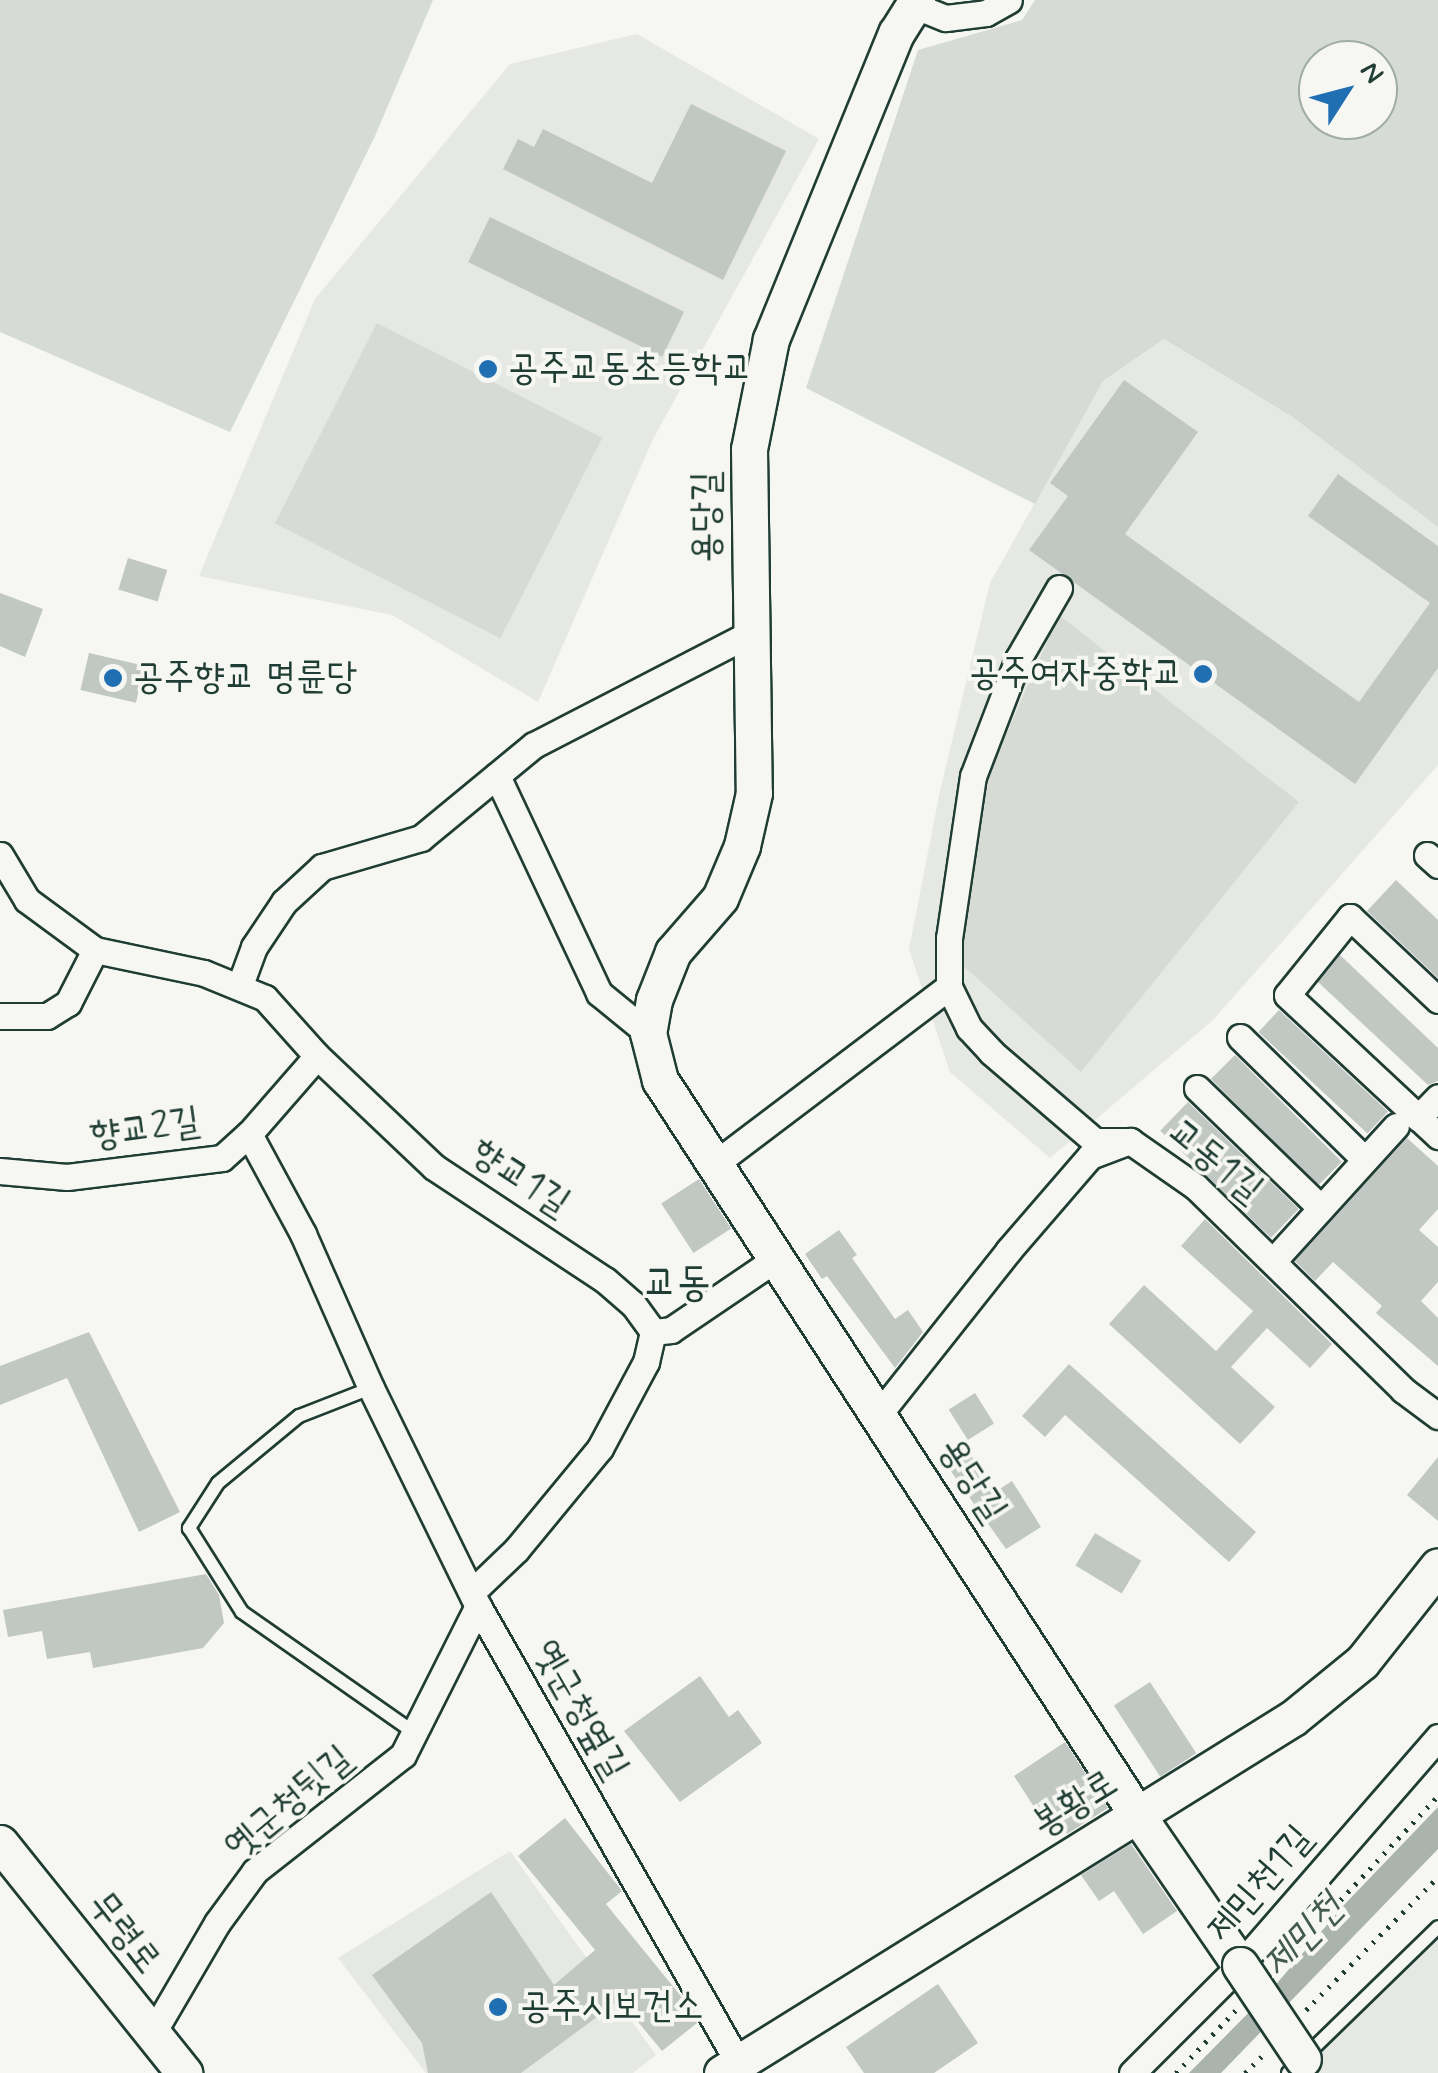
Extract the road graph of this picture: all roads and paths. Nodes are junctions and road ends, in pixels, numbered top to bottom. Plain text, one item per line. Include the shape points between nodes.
1 (1009, 0) edge
2 (915, 3) edge
3 (1060, 588) dead end
4 (751, 633) junction
5 (496, 776) junction
6 (0, 855) edge
7 (95, 950) junction
8 (240, 985) junction
9 (948, 986) junction
10 (1438, 1000) edge
11 (0, 1016) edge
12 (648, 1033) junction
13 (1240, 1037) dead end
14 (317, 1056) junction
15 (1197, 1088) dead end
16 (1438, 1098) edge
17 (1407, 1122) junction
18 (249, 1134) junction
19 (1438, 1136) edge
20 (1130, 1141) junction
21 (1364, 1159) junction
22 (716, 1163) junction
23 (0, 1171) edge
24 (1320, 1207) junction
25 (777, 1258) junction
26 (1274, 1260) junction
27 (653, 1332) junction
28 (372, 1388) junction
29 (879, 1414) junction
30 (1438, 1416) edge
31 (1438, 1566) edge
32 (475, 1599) junction
33 (412, 1731) junction
34 (1438, 1737) edge
35 (1438, 1796) edge
36 (1138, 1816) junction
37 (0, 1843) edge
38 (1438, 1877) edge
39 (1438, 1928) edge
40 (1256, 1969) junction
41 (1245, 2002) dead end
42 (1298, 2019) dead end
43 (151, 2036) junction
44 (1294, 2063) edge
45 (730, 2068) edge
46 (184, 2073) edge
47 (1132, 2073) edge
48 (1176, 2073) edge
49 (1245, 2073) edge

1 - 2 street, 용당길 via 986,12 946,18
2 - 4 street, 용당길 via 896,34 771,339 750,449
3 - 9 street via 1018,658 973,776
4 - 5 street via 534,745
4 - 12 street, 용당길 via 754,793 742,846 720,898 672,952
5 - 8 street via 421,838 322,867 284,902 254,947
5 - 12 street via 598,992
6 - 7 street, 향교1길 via 27,900
7 - 8 street, 향교1길
7 - 11 street via 68,1003 47,1016
8 - 14 street, 향교1길 via 265,998
9 - 20 street via 969,1028 991,1052 1095,1141
9 - 22 street
10 - 17 street via 1350,917 1288,994
12 - 22 street, 용당길 via 660,1080
13 - 21 street
14 - 18 street, 향교2길
14 - 27 street, 향교1길 via 434,1167 604,1280
15 - 24 street
16 - 17 street
17 - 19 street
17 - 21 street
18 - 23 street, 향교2길 via 222,1158 172,1166 67,1177
18 - 28 street, 옛군청옆길 via 303,1234
20 - 26 street, 교동1길 via 1196,1187
20 - 29 street, 교동1길 via 1090,1156
21 - 24 street
22 - 25 street, 용당길
24 - 26 street
25 - 27 street via 671,1330
25 - 29 street, 용당길
26 - 30 street, 교동1길 via 1403,1390
27 - 32 street, 옛군청뒷길 via 646,1362 600,1448
28 - 32 street, 옛군청옆길
28 - 33 lane, 옛군청뒷길 via 299,1416 218,1483 189,1528 242,1612
29 - 36 street, 용당길
31 - 36 street, 봉황로 via 1362,1662 1293,1718
32 - 33 street, 옛군청뒷길
32 - 45 street, 옛군청옆길
33 - 43 street, 옛군청뒷길 via 403,1755 381,1775 255,1871
34 - 40 street, 제민천1길
35 - 40 path
36 - 40 street, 용당길
36 - 45 street, 봉황로
37 - 43 street, 무령로
38 - 42 path
39 - 44 lane
40 - 44 street, 용당길, bridge
40 - 47 street, 제민천1길
41 - 48 path
43 - 46 street, 무령로
44 - 49 path

